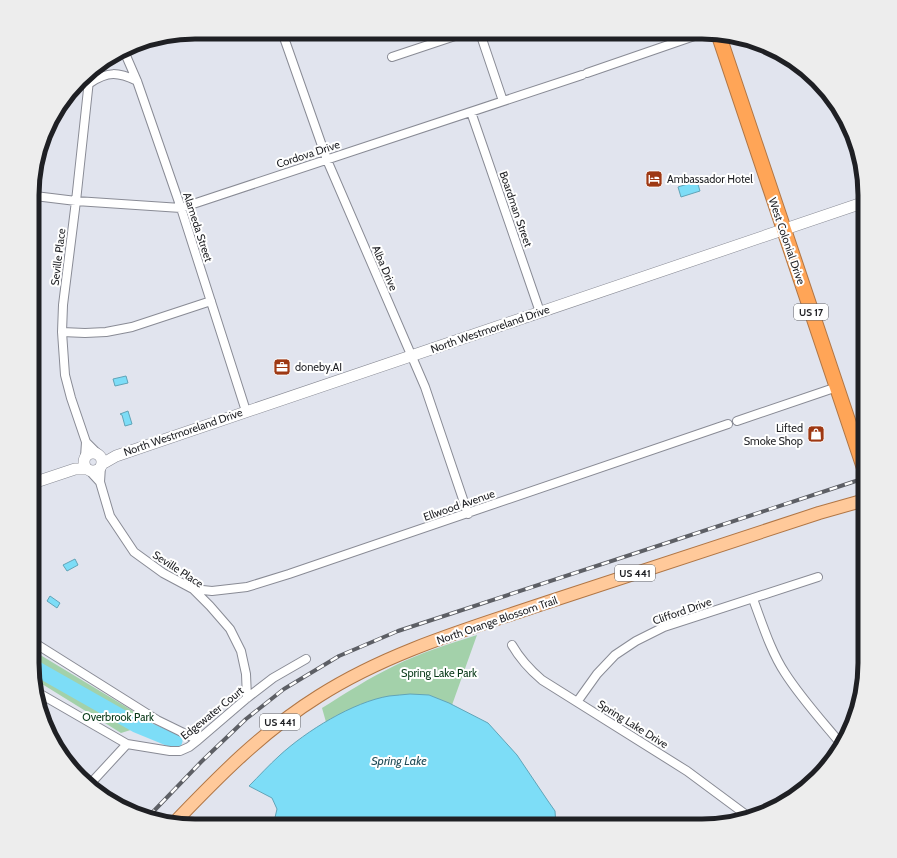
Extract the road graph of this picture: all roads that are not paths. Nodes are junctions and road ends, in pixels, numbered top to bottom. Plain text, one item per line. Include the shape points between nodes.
1 (284, 39) edge
2 (446, 39) edge
3 (482, 39) edge
4 (685, 39) edge
5 (720, 40) edge
6 (126, 55) edge
7 (392, 57) dead end
8 (137, 80) junction
9 (90, 83) joint
10 (503, 101) junction
11 (471, 112) junction
12 (327, 160) junction
13 (39, 196) edge
14 (76, 201) junction
15 (858, 204) edge
16 (181, 208) junction
17 (783, 229) junction
18 (211, 301) junction
19 (540, 312) junction
20 (62, 332) junction
21 (412, 355) junction
22 (837, 387) junction
23 (246, 411) junction
24 (737, 421) dead end
25 (728, 424) dead end
26 (86, 442) junction
27 (858, 449) edge
28 (100, 460) junction
29 (86, 464) junction
30 (39, 481) edge
31 (100, 482) junction
32 (858, 502) edge
33 (468, 514) junction
34 (818, 577) dead end
35 (193, 589) junction
36 (753, 599) junction
37 (512, 645) dead end
38 (39, 646) edge
39 (306, 658) dead end
40 (42, 695) edge
41 (247, 698) junction
42 (577, 702) junction
43 (198, 740) junction
44 (838, 740) edge
45 (127, 744) junction
46 (93, 781) edge
47 (744, 813) edge
48 (179, 818) edge

1 - 12 street, Alba Drive
2 - 7 street
3 - 10 street
4 - 10 street, Cordova Drive
5 - 17 highway, West Colonial Drive / US 17
6 - 8 street, Alameda Street
8 - 9 street via 123,74 112,74 99,77
8 - 16 street, Alameda Street
9 - 14 street, Seville Place
10 - 11 street, Cordova Drive
11 - 12 street, Cordova Drive
11 - 19 street, Boardman Street
12 - 16 street, Cordova Drive
12 - 21 street, Alba Drive
13 - 14 street, Cordova Drive
14 - 16 street, Cordova Drive
14 - 20 street, Seville Place
15 - 17 street, North Westmoreland Drive
16 - 18 street, Alameda Street
17 - 19 street, North Westmoreland Drive
17 - 22 highway, West Colonial Drive / US 17
18 - 20 street via 106,332
18 - 23 street, Alameda Street
19 - 21 street, North Westmoreland Drive
20 - 26 street, Seville Place via 65,376
21 - 23 street, North Westmoreland Drive
21 - 33 street, Alba Drive
22 - 24 street
22 - 27 highway, West Colonial Drive / US 17
23 - 28 street, North Westmoreland Drive
25 - 33 street, Ellwood Avenue
26 - 28 street, Seville Place
26 - 29 street, Seville Place
28 - 29 street via 97,470
28 - 29 street via 92,453 87,455
28 - 31 street, Seville Place
29 - 30 street
29 - 31 street, Seville Place
31 - 35 street, Seville Place via 110,516 134,552 163,573
32 - 48 main road, North Orange Blossom Trail / US 441 via 472,627 377,664 320,695 268,732
33 - 35 street, Ellwood Avenue via 247,587 212,591
34 - 36 street, Clifford Drive
35 - 41 street, Seville Place via 230,629 241,651 246,674
36 - 42 street, Clifford Drive via 664,627 636,641 615,655 596,674
36 - 44 street via 785,672
37 - 42 street, Spring Lake Drive via 529,669
38 - 43 street via 157,720
39 - 41 street, Edgewater Court
40 - 45 street
41 - 43 street, Edgewater Court
42 - 47 street, Spring Lake Drive via 687,771
43 - 45 street, Edgewater Court via 184,749 170,751
45 - 46 street

